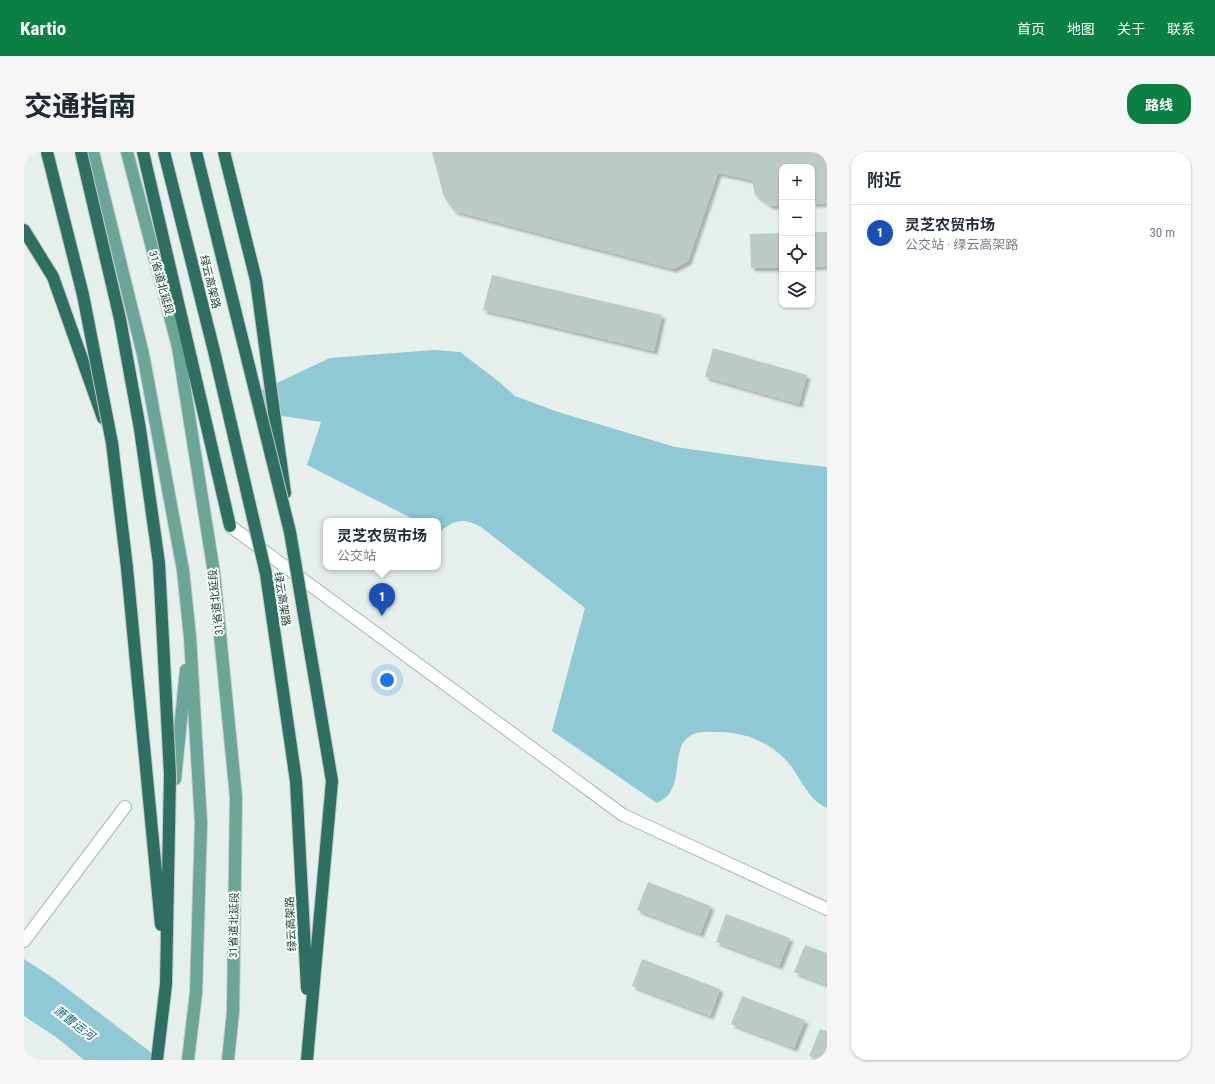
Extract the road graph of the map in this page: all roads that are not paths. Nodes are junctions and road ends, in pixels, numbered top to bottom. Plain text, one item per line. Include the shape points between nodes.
1 (47, 152) edge
2 (81, 152) edge
3 (93, 152) edge
4 (127, 152) edge
5 (143, 152) edge
6 (164, 152) edge
7 (196, 152) edge
8 (224, 152) edge
9 (24, 230) edge
10 (112, 443) junction
11 (230, 526) joint
12 (290, 532) junction
13 (190, 637) junction
14 (125, 808) dead end
15 (827, 909) edge
16 (24, 940) edge
17 (166, 984) junction
18 (151, 1060) edge
19 (157, 1060) edge
20 (188, 1060) edge
21 (228, 1060) edge
22 (305, 1060) edge

1 - 10 highway, bridge via 83,295
2 - 17 highway, bridge via 120,319 140,429 159,563 170,775
3 - 13 main road via 143,354 183,570
4 - 21 main road, 31省道北延段 via 178,347 214,573 236,797 233,1012
5 - 11 highway
6 - 22 highway, 绿云高架路, bridge via 266,574 296,781 308,1006
7 - 12 highway, bridge
8 - 12 highway, bridge via 256,280
9 - 10 highway, bridge via 53,277
10 - 17 highway, bridge via 128,576
11 - 15 street via 623,816
12 - 22 highway, bridge via 332,781
13 - 18 main road, bridge via 175,766 165,969
13 - 20 main road via 201,823 196,993
14 - 16 street
17 - 19 highway, bridge

